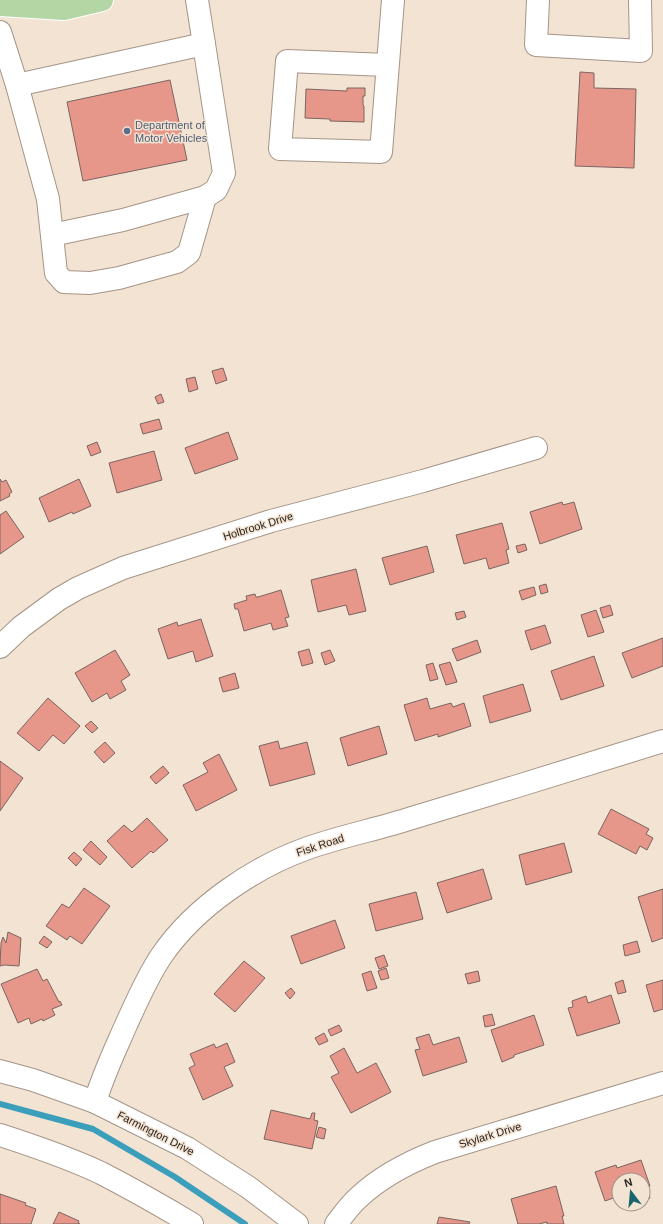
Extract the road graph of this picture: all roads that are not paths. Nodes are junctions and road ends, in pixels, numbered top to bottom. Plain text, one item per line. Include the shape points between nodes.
1 (102, 0) edge
2 (197, 0) edge
3 (392, 0) edge
4 (538, 0) edge
5 (640, 0) edge
6 (0, 6) edge
7 (0, 32) edge
8 (204, 44) junction
9 (387, 65) junction
10 (17, 85) junction
11 (205, 198) junction
12 (52, 235) junction
13 (536, 448) dead end
14 (0, 647) edge
15 (663, 741) edge
16 (0, 1072) edge
17 (663, 1083) edge
18 (95, 1102) junction
19 (0, 1135) edge
20 (192, 1224) edge
21 (297, 1224) edge
22 (336, 1224) edge

1 - 6 main road via 64,9
2 - 8 street
3 - 9 street
4 - 5 street via 536,45 641,51
7 - 10 street
8 - 10 street
8 - 11 street via 224,173 216,190
9 - 9 street via 381,152 280,149 287,61
10 - 12 street via 48,199
11 - 12 street via 123,220
11 - 12 street via 189,253 178,262 119,278 90,283 64,282 56,274
13 - 14 street, Holbrook Drive via 271,521 123,568 59,599 21,627
15 - 18 street, Fisk Road via 307,848 240,881 193,919 163,954 144,984 104,1074
16 - 18 street, Farmington Drive via 33,1080
17 - 22 street, Skylark Drive via 416,1159 379,1180 357,1199
18 - 21 street, Farmington Drive via 187,1148 248,1187
19 - 20 street via 33,1145 99,1172

